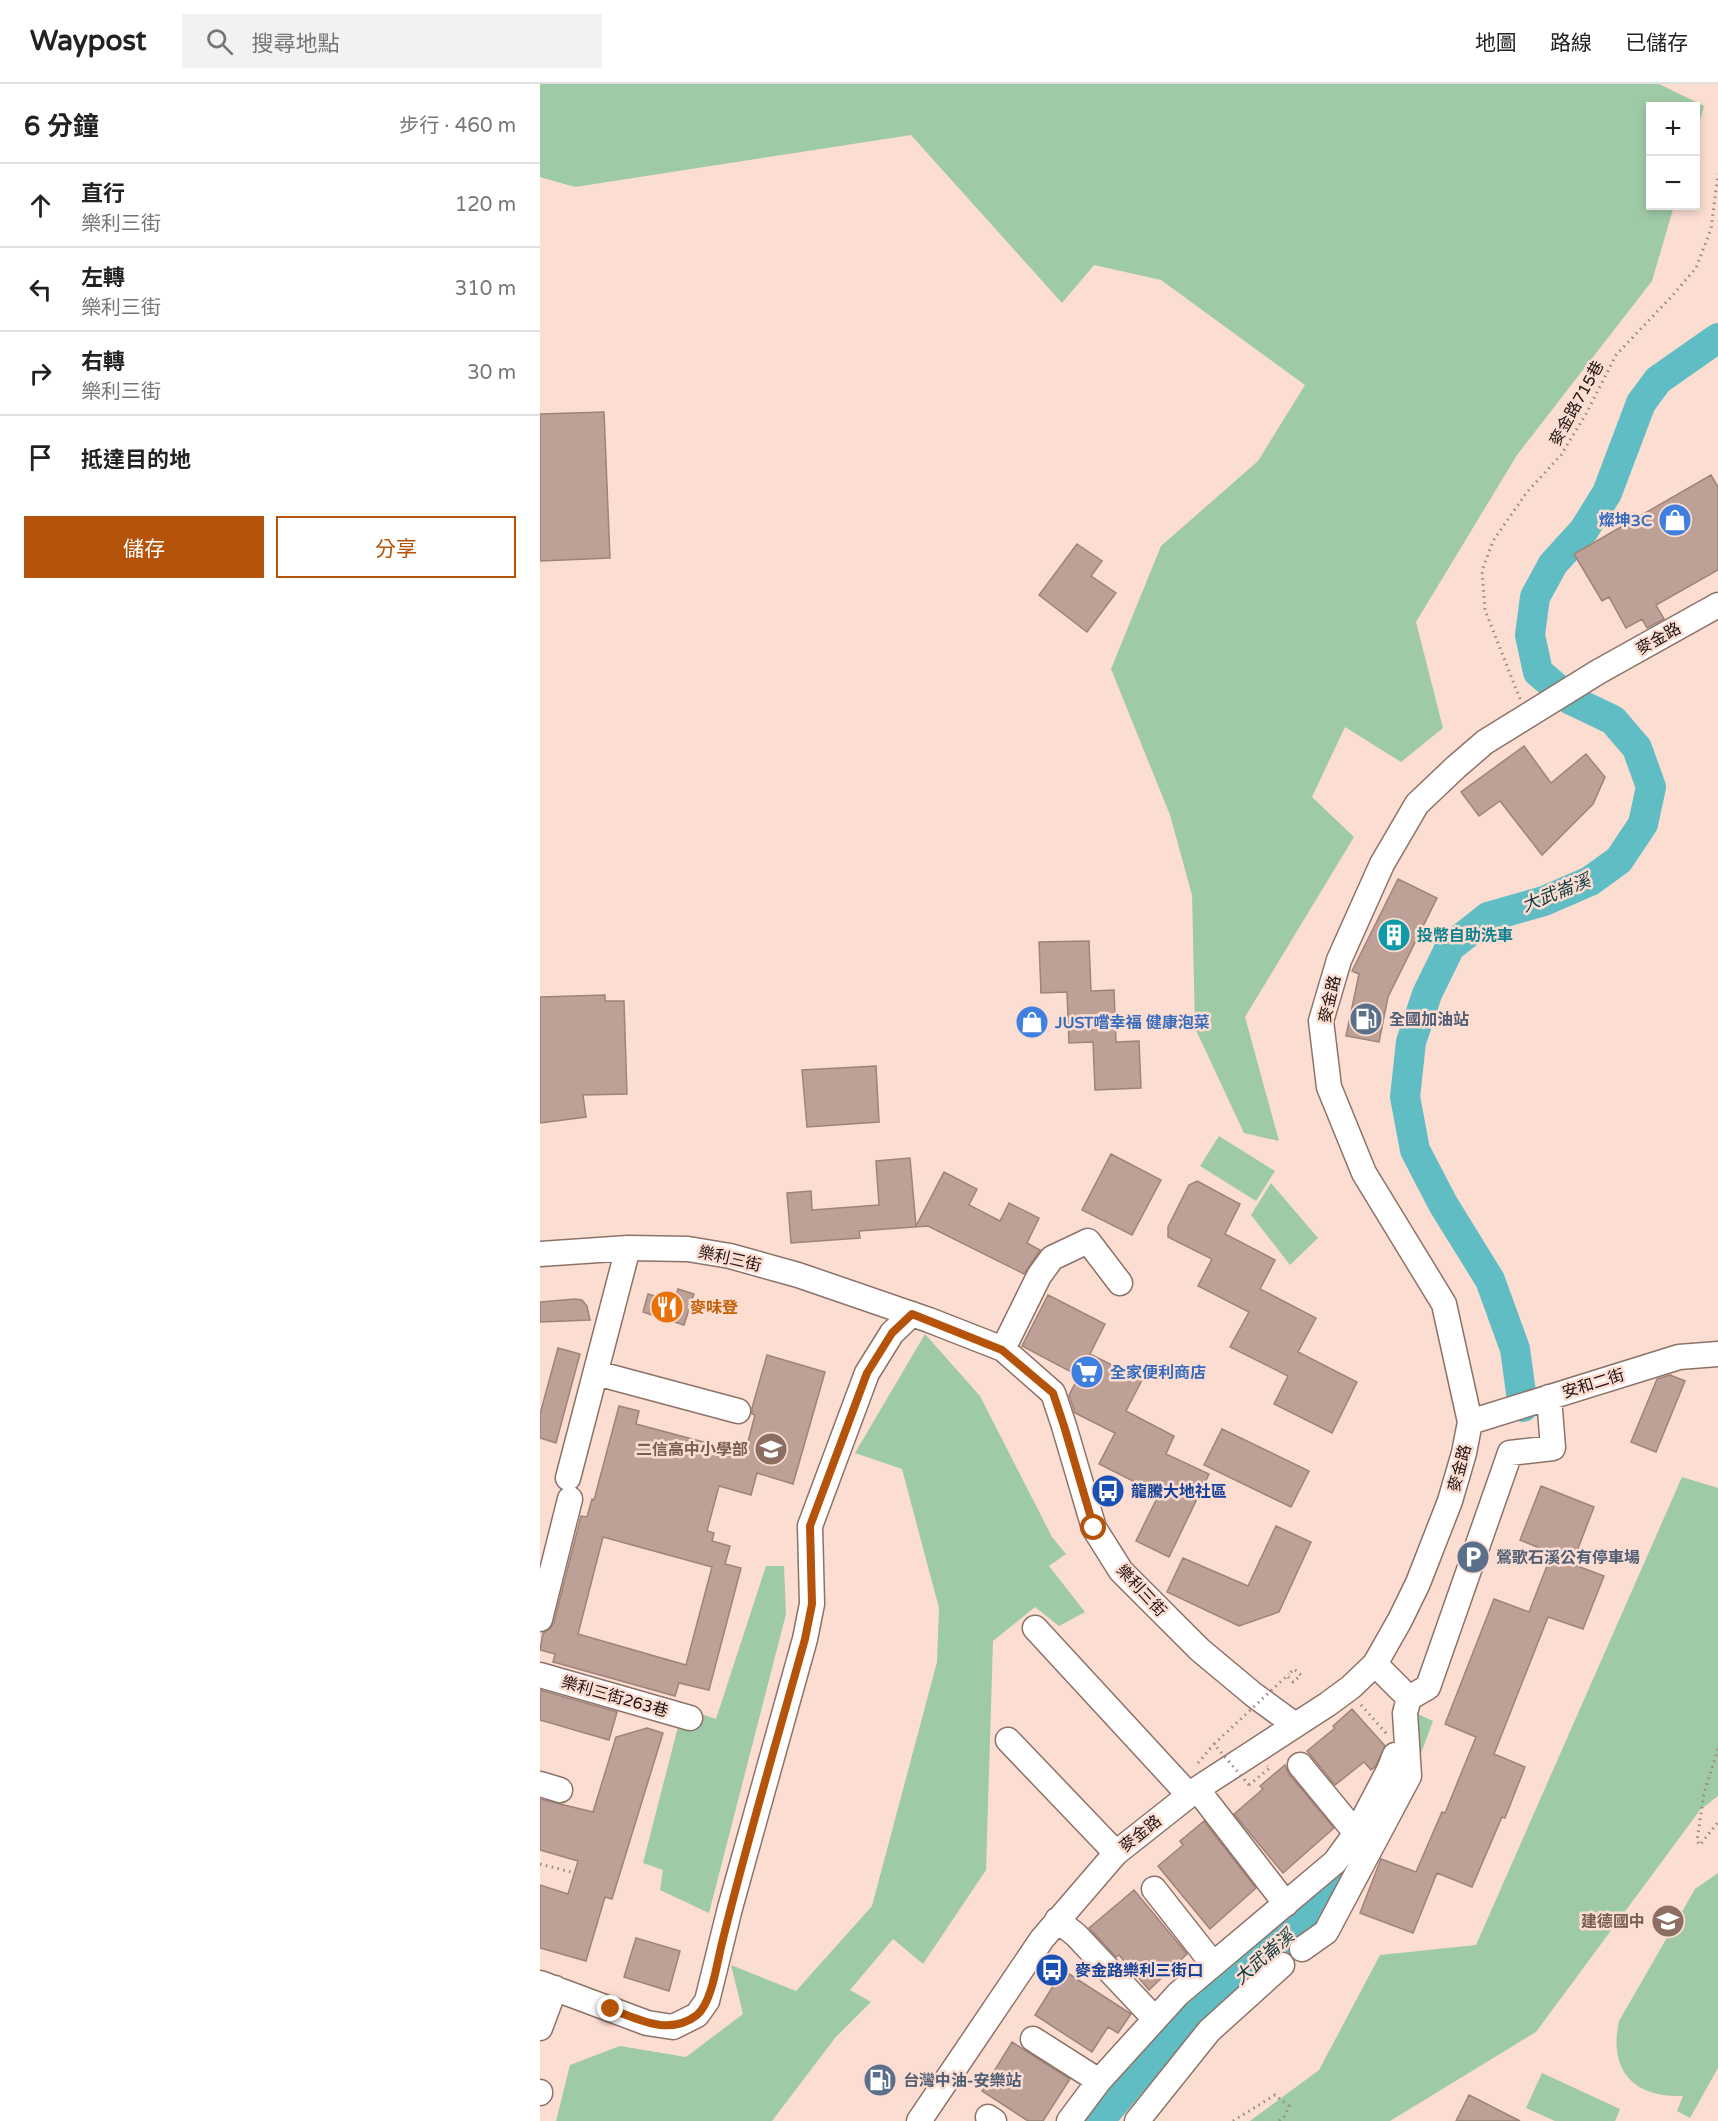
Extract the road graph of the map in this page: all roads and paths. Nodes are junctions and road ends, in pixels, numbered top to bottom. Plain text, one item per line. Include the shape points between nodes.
1 (1718, 174) edge
2 (1718, 605) edge
3 (1531, 714) junction
4 (628, 1248) junction
5 (540, 1254) edge
6 (1120, 1283) dead end
7 (912, 1314) junction
8 (1002, 1350) junction
9 (1718, 1354) edge
10 (596, 1373) junction
11 (1544, 1398) junction
12 (738, 1411) dead end
13 (1478, 1419) junction
14 (540, 1619) edge
15 (1035, 1628) dead end
16 (1375, 1664) junction
17 (540, 1675) edge
18 (1288, 1677) dead end
19 (1409, 1698) junction
20 (1357, 1701) dead end
21 (690, 1718) dead end
22 (1295, 1725) junction
23 (1008, 1740) dead end
24 (1215, 1744) junction
25 (1718, 1749) edge
26 (1395, 1755) joint
27 (1300, 1765) dead end
28 (1270, 1768) dead end
29 (1194, 1783) junction
30 (1718, 1822) edge
31 (1356, 1833) junction
32 (1116, 1853) junction
33 (540, 1864) edge
34 (571, 1872) dead end
35 (1154, 1889) dead end
36 (1286, 1904) junction
37 (1057, 1920) junction
38 (1302, 1949) dead end
39 (1213, 1964) junction
40 (1282, 1965) dead end
41 (547, 1985) edge
42 (1155, 2019) junction
43 (540, 2028) edge
44 (1033, 2039) dead end
45 (1099, 2081) junction
46 (919, 2121) edge
47 (1069, 2121) edge
48 (1137, 2121) edge
49 (1233, 2121) edge
50 (1279, 2121) edge

1 - 3 path, 麥金路715巷 via 1711,229 1696,268 1616,355 1562,455 1527,492 1493,541 1482,571 1485,610
2 - 3 street, 麥金路
3 - 13 street, 麥金路 via 1485,741 1417,804 1382,864 1339,960 1321,1022 1329,1087 1364,1173 1444,1304
4 - 5 street, 樂利三街
4 - 7 street, 樂利三街 via 688,1249 730,1256
4 - 10 street
6 - 8 street via 1088,1241 1052,1258
7 - 8 street, 樂利三街
7 - 41 street via 892,1333 867,1373 810,1526 812,1604 805,1639 707,2001 697,2015 673,2027 647,2024
8 - 22 street, 樂利三街 via 1053,1393 1094,1528 1121,1571 1200,1650
9 - 11 street, 安和二街 via 1679,1357
10 - 12 street
10 - 14 street
11 - 13 street, 安和二街
11 - 19 street via 1553,1448 1510,1453 1428,1687
13 - 16 street, 麥金路 via 1418,1583
15 - 29 street
16 - 19 street
16 - 22 street, 麥金路
17 - 21 street, 樂利三街263巷
18 - 24 path, bridge via 1293,1682 1301,1675 1294,1669
19 - 38 street via 1405,1713 1409,1776 1326,1932
20 - 26 path via 1396,1745
22 - 29 street, 麥金路
23 - 32 street
24 - 28 path, bridge via 1249,1785
24 - 29 path
25 - 30 path via 1700,1810 1700,1845
26 - 31 street
27 - 31 street
29 - 32 street, 麥金路
29 - 36 street
31 - 36 street via 1335,1862
32 - 37 street, 麥金路
33 - 34 path
35 - 39 street
36 - 39 street
37 - 42 street
37 - 46 street, 麥金路
39 - 42 street
40 - 48 street via 1209,2031
41 - 43 street
42 - 45 street
44 - 45 street
45 - 47 street
49 - 50 path via 1275,2094 1289,2106

